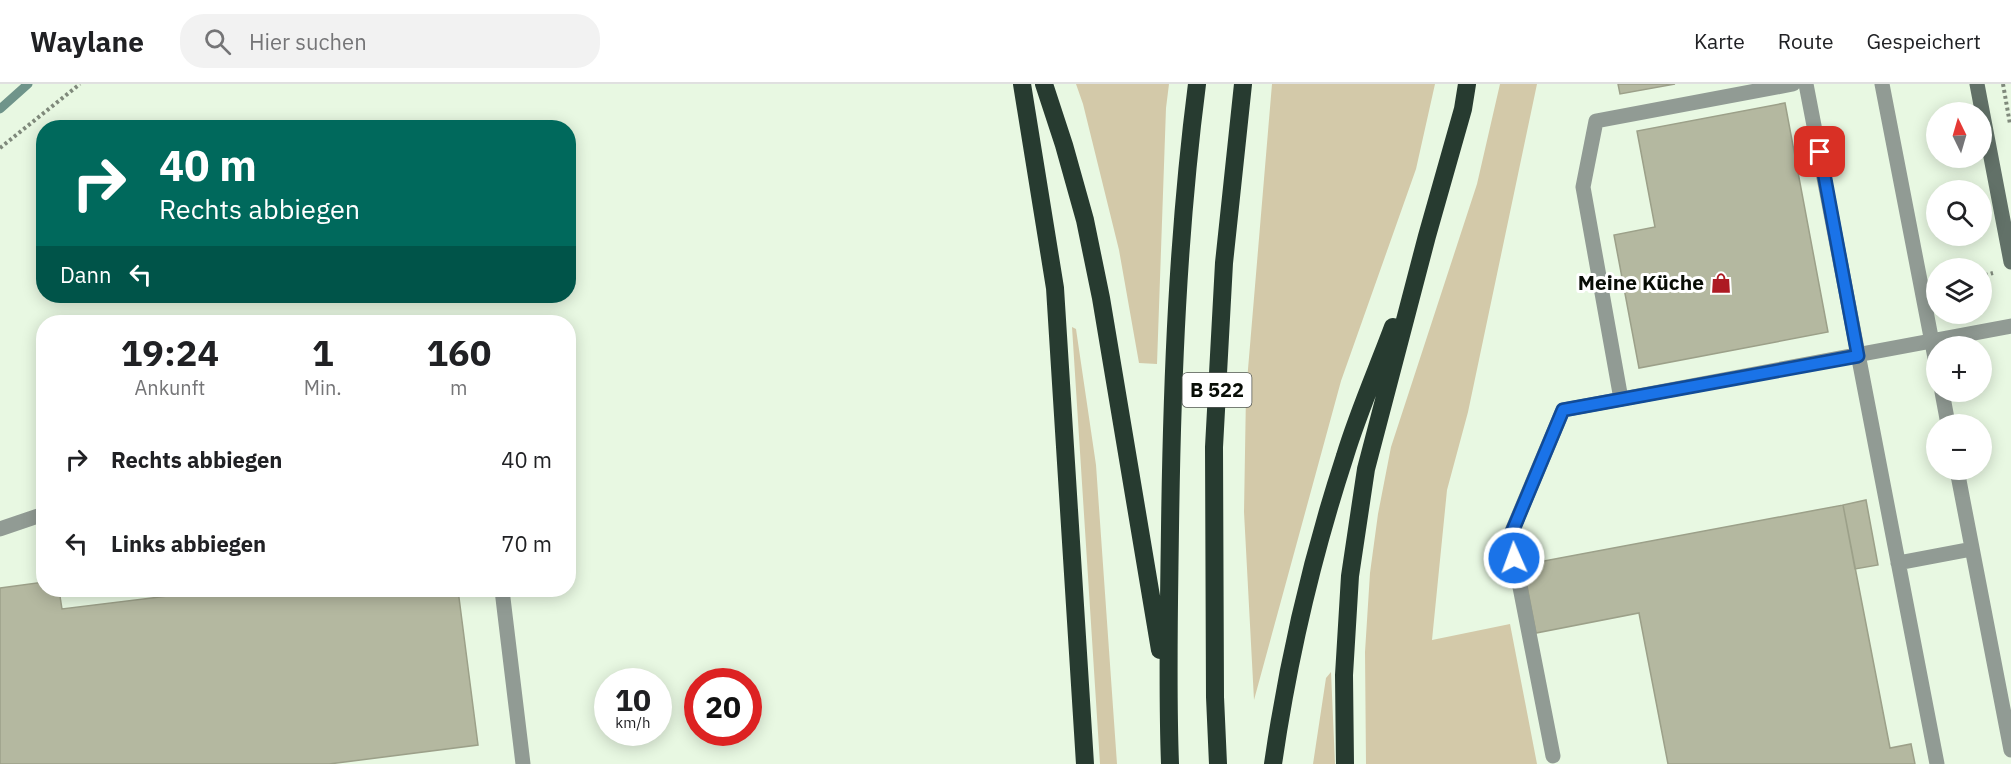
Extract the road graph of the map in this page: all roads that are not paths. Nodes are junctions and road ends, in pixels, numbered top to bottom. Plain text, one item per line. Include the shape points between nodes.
1 (1022, 84) edge
2 (1044, 84) edge
3 (1197, 84) edge
4 (1243, 84) edge
5 (1467, 84) edge
6 (1793, 84) edge
7 (1806, 84) edge
8 (1882, 84) edge
9 (1977, 84) edge
10 (1427, 236) junction
11 (2011, 262) edge
12 (2011, 326) edge
13 (1931, 336) edge
14 (1962, 336) edge
15 (1926, 343) edge
16 (1858, 356) junction
17 (1621, 399) junction
18 (1959, 480) edge
19 (36, 517) edge
20 (0, 529) edge
21 (1972, 549) junction
22 (1898, 563) junction
23 (503, 597) edge
24 (1168, 699) junction
25 (2011, 750) edge
26 (1553, 756) dead end
27 (523, 764) edge
28 (1085, 764) edge
29 (1170, 764) edge
30 (1218, 764) edge
31 (1273, 764) edge
32 (1345, 764) edge
33 (1937, 764) edge

1 - 28 highway via 1055,288
2 - 24 highway via 1085,220 1099,287
3 - 24 highway, B 522 via 1179,262 1171,445
4 - 30 highway, B 522 via 1224,263 1214,447
5 - 10 highway
6 - 17 lane via 1596,121 1582,187
7 - 16 lane
8 - 13 lane
9 - 11 street
10 - 31 highway via 1345,455 1318,546 1296,634
10 - 32 highway via 1366,469 1350,576 1344,675
12 - 14 lane
15 - 16 lane
16 - 17 lane
16 - 22 lane
17 - 26 lane via 1563,410 1510,537
18 - 21 lane
19 - 20 lane
21 - 22 lane
21 - 25 lane
22 - 33 lane
23 - 27 lane
24 - 29 highway, B 522

